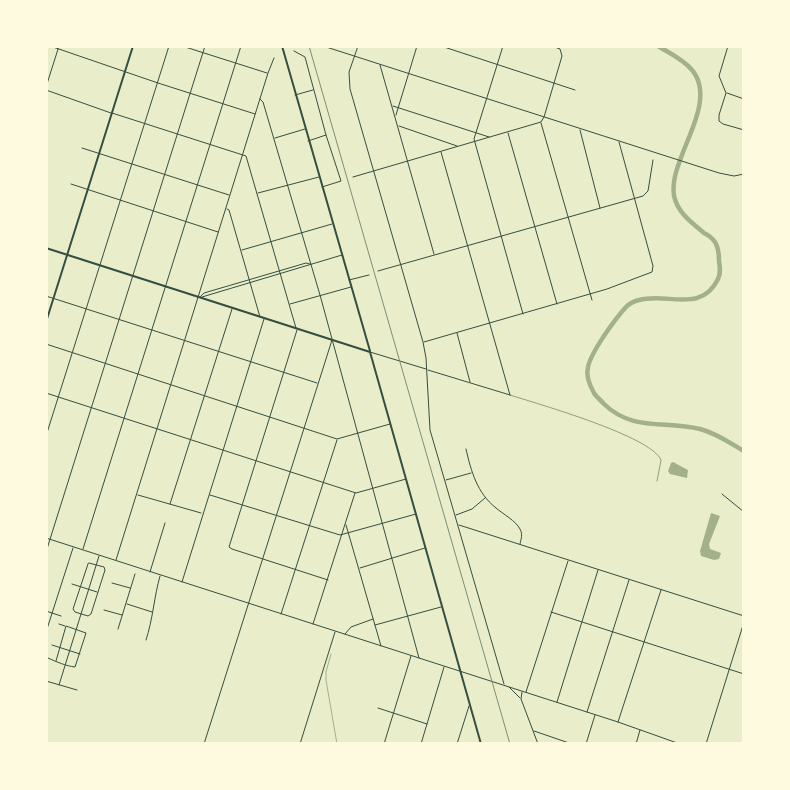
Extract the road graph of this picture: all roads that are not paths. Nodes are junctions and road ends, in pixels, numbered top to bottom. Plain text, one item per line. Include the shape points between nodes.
1 (50, 46) edge
2 (59, 46) edge
3 (133, 46) edge
4 (169, 46) edge
5 (182, 46) edge
6 (205, 46) edge
7 (241, 46) edge
8 (282, 46) edge
9 (323, 46) edge
10 (358, 46) edge
11 (417, 46) edge
12 (441, 46) edge
13 (503, 46) edge
14 (552, 46) edge
15 (728, 46) edge
16 (58, 49) junction
17 (294, 52) dead end
18 (203, 53) junction
19 (354, 56) junction
20 (274, 58) dead end
21 (236, 63) junction
22 (380, 65) junction
23 (497, 65) junction
24 (124, 72) junction
25 (268, 74) junction
26 (409, 74) junction
27 (158, 83) junction
28 (553, 83) junction
29 (46, 86) edge
30 (46, 90) edge
31 (313, 90) junction
32 (575, 90) dead end
33 (190, 93) junction
34 (726, 93) junction
35 (295, 95) junction
36 (260, 99) junction
37 (486, 99) junction
38 (744, 99) edge
39 (224, 104) junction
40 (392, 105) junction
41 (398, 108) junction
42 (112, 113) junction
43 (255, 114) junction
44 (395, 117) junction
45 (544, 117) junction
46 (540, 122) junction
47 (144, 124) junction
48 (398, 126) junction
49 (305, 129) junction
50 (580, 129) junction
51 (744, 130) edge
52 (508, 132) junction
53 (475, 133) junction
54 (178, 135) junction
55 (326, 135) junction
56 (274, 138) junction
57 (491, 138) junction
58 (308, 141) junction
59 (619, 141) junction
60 (474, 142) junction
61 (210, 145) junction
62 (457, 147) junction
63 (82, 148) dead end
64 (441, 152) junction
65 (99, 154) junction
66 (243, 155) junction
67 (654, 160) dead end
68 (408, 161) junction
69 (132, 164) junction
70 (374, 171) junction
71 (165, 174) junction
72 (744, 174) edge
73 (319, 177) junction
74 (353, 177) dead end
75 (71, 184) dead end
76 (198, 185) junction
77 (288, 185) junction
78 (322, 187) junction
79 (88, 190) junction
80 (257, 194) junction
81 (230, 196) junction
82 (634, 198) junction
83 (120, 200) junction
84 (227, 208) junction
85 (600, 208) junction
86 (153, 211) junction
87 (568, 217) junction
88 (186, 222) junction
89 (332, 224) junction
90 (534, 226) junction
91 (302, 232) junction
92 (219, 233) junction
93 (501, 236) junction
94 (271, 241) junction
95 (468, 246) junction
96 (46, 248) edge
97 (241, 250) junction
98 (67, 255) junction
99 (342, 255) junction
100 (435, 255) junction
101 (310, 264) junction
102 (401, 265) junction
103 (100, 266) junction
104 (378, 271) dead end
105 (280, 272) junction
106 (369, 275) dead end
107 (133, 276) junction
108 (249, 280) junction
109 (349, 280) junction
110 (250, 283) junction
111 (166, 287) junction
112 (351, 287) junction
113 (590, 294) junction
114 (320, 295) junction
115 (46, 296) edge
116 (199, 298) junction
117 (54, 299) junction
118 (592, 300) dead end
119 (290, 304) junction
120 (556, 304) junction
121 (232, 308) junction
122 (86, 309) junction
123 (523, 314) junction
124 (260, 317) junction
125 (264, 318) junction
126 (119, 320) junction
127 (46, 322) edge
128 (490, 323) junction
129 (297, 329) junction
130 (152, 330) junction
131 (457, 332) junction
132 (332, 340) junction
133 (185, 341) junction
134 (424, 342) junction
135 (46, 344) edge
136 (218, 352) junction
137 (370, 352) junction
138 (73, 353) junction
139 (250, 362) junction
140 (105, 363) junction
141 (427, 370) junction
142 (284, 373) junction
143 (138, 374) junction
144 (317, 383) junction
145 (470, 383) junction
146 (172, 384) junction
147 (46, 393) edge
148 (204, 395) junction
149 (510, 395) junction
150 (58, 397) junction
151 (237, 406) junction
152 (92, 408) junction
153 (270, 416) junction
154 (124, 419) junction
155 (390, 424) junction
156 (304, 427) junction
157 (158, 429) junction
158 (358, 433) junction
159 (46, 436) edge
160 (337, 439) junction
161 (190, 440) junction
162 (466, 449) dead end
163 (223, 450) junction
164 (256, 460) junction
165 (290, 472) junction
166 (472, 472) junction
167 (406, 479) junction
168 (445, 480) junction
169 (657, 481) dead end
170 (323, 482) junction
171 (372, 488) junction
172 (356, 492) junction
173 (137, 494) junction
174 (209, 494) junction
175 (722, 494) dead end
176 (486, 497) junction
177 (170, 504) junction
178 (243, 505) junction
179 (744, 512) edge
180 (203, 514) junction
181 (416, 514) junction
182 (456, 515) junction
183 (276, 516) junction
184 (165, 523) dead end
185 (346, 524) junction
186 (382, 524) junction
187 (458, 525) junction
188 (309, 526) junction
189 (349, 533) junction
190 (343, 535) junction
191 (46, 538) edge
192 (50, 540) junction
193 (520, 544) junction
194 (73, 547) junction
195 (426, 548) junction
196 (82, 550) junction
197 (46, 552) edge
198 (100, 555) junction
199 (262, 558) junction
200 (392, 559) junction
201 (116, 560) junction
202 (568, 560) junction
203 (96, 566) junction
204 (359, 568) junction
205 (599, 569) junction
206 (295, 570) junction
207 (150, 572) junction
208 (135, 574) dead end
209 (160, 575) junction
210 (629, 579) junction
211 (328, 580) junction
212 (182, 582) junction
213 (112, 583) dead end
214 (72, 584) dead end
215 (80, 587) junction
216 (131, 589) junction
217 (89, 590) junction
218 (661, 590) junction
219 (98, 592) junction
220 (248, 603) junction
221 (126, 604) junction
222 (442, 606) junction
223 (104, 610) dead end
224 (46, 611) edge
225 (153, 612) junction
226 (551, 612) junction
227 (52, 613) junction
228 (81, 614) junction
229 (281, 614) junction
230 (122, 615) junction
231 (408, 615) junction
232 (61, 616) dead end
233 (744, 616) edge
234 (373, 619) junction
235 (582, 622) junction
236 (744, 622) edge
237 (59, 624) dead end
238 (313, 624) junction
239 (375, 625) junction
240 (66, 626) junction
241 (118, 629) dead end
242 (76, 630) junction
243 (336, 631) junction
244 (46, 632) edge
245 (613, 632) junction
246 (344, 634) junction
247 (146, 640) dead end
248 (644, 641) junction
249 (52, 645) dead end
250 (381, 646) junction
251 (60, 648) junction
252 (69, 651) junction
253 (80, 654) junction
254 (411, 655) junction
255 (48, 658) dead end
256 (419, 658) junction
257 (56, 661) junction
258 (65, 664) junction
259 (444, 666) junction
260 (729, 669) junction
261 (461, 672) junction
262 (744, 674) edge
263 (46, 681) edge
264 (59, 685) junction
265 (504, 685) junction
266 (508, 687) junction
267 (77, 690) dead end
268 (522, 691) junction
269 (526, 692) junction
270 (521, 699) junction
271 (557, 702) junction
272 (470, 703) junction
273 (378, 708) dead end
274 (587, 712) junction
275 (393, 713) junction
276 (595, 714) junction
277 (618, 722) junction
278 (427, 724) junction
279 (640, 729) junction
280 (533, 731) junction
281 (204, 744) edge
282 (300, 744) edge
283 (384, 744) edge
284 (421, 744) edge
285 (457, 744) edge
286 (481, 744) edge
287 (538, 744) edge
288 (572, 744) edge
289 (586, 744) edge
290 (636, 744) edge
291 (680, 744) edge
292 (706, 744) edge

1 - 16 street
2 - 16 street
3 - 24 main road
4 - 27 street
5 - 18 street
6 - 18 street
7 - 21 street
8 - 35 main road
9 - 19 street
10 - 19 street
11 - 26 street
12 - 23 street
13 - 23 street
14 - 28 street via 562,51
15 - 34 street via 719,76
16 - 24 street
16 - 29 street
17 - 31 street via 305,57
18 - 21 street
18 - 33 street
19 - 22 street
19 - 70 street via 349,72 350,89
20 - 25 street
21 - 25 street
21 - 39 street
22 - 26 street
22 - 40 street
23 - 28 street
23 - 37 street
24 - 27 street
24 - 42 main road
25 - 36 street
26 - 37 street
26 - 41 street
27 - 33 street
27 - 47 street
28 - 32 street
28 - 45 street
30 - 42 street
31 - 35 street
31 - 55 street
33 - 39 street
33 - 54 street
34 - 38 street
34 - 51 street via 719,121
35 - 49 main road
36 - 43 street
36 - 56 street
37 - 45 street
37 - 53 street
39 - 43 street
39 - 61 street
40 - 41 street
40 - 44 street
41 - 44 street
41 - 53 street
42 - 47 street
42 - 65 main road
43 - 66 street
44 - 48 street
45 - 46 street
45 - 50 street
46 - 52 street
46 - 87 street
47 - 54 street
47 - 69 street
48 - 62 street
48 - 68 street
49 - 56 street
49 - 58 main road
50 - 59 street
50 - 85 street
52 - 57 street
52 - 90 street
53 - 57 street
53 - 60 street
54 - 61 street
54 - 71 street
55 - 58 street
55 - 78 street via 341,181
56 - 77 street
57 - 60 street
58 - 73 main road
59 - 72 street via 727,175
59 - 82 street
60 - 62 street
60 - 93 street
61 - 66 street
61 - 76 street
62 - 64 street
63 - 65 street
64 - 68 street
64 - 95 street
65 - 69 street
65 - 79 main road
66 - 80 street
66 - 81 street
67 - 82 street via 648,191
68 - 70 street
68 - 100 street
69 - 71 street
69 - 83 street
70 - 74 street
70 - 102 street
71 - 76 street
71 - 86 street
73 - 77 street
73 - 78 main road
75 - 79 street
76 - 81 street
76 - 88 street
77 - 80 street
77 - 91 street
78 - 89 main road
79 - 83 street
79 - 98 main road
80 - 94 street
81 - 84 street
82 - 85 street
82 - 113 street via 653,270
83 - 86 street
83 - 103 street
84 - 92 street
84 - 97 street
85 - 87 street
86 - 88 street
86 - 107 street
87 - 90 street
87 - 113 street
88 - 92 street
88 - 111 street
89 - 91 street
89 - 99 main road
90 - 93 street
90 - 120 street
91 - 94 street
91 - 101 street
92 - 116 street
93 - 95 street
93 - 123 street
94 - 97 street
94 - 105 street
95 - 100 street
95 - 128 street
96 - 98 main road
97 - 108 street
98 - 103 main road
98 - 117 main road
99 - 101 street
99 - 109 main road
100 - 102 street
101 - 105 street
101 - 114 street
102 - 104 street
102 - 134 street
103 - 107 main road
103 - 122 street
105 - 108 street
105 - 110 street
105 - 119 street
106 - 109 street
107 - 111 main road
107 - 126 street
108 - 110 street
108 - 116 street via 204,293
109 - 112 main road
110 - 116 street
110 - 124 street
111 - 116 main road
111 - 130 street
112 - 114 street
112 - 137 main road
113 - 118 street
113 - 120 street
114 - 119 street
114 - 132 street
115 - 117 street
116 - 121 main road
116 - 133 street
117 - 122 street
117 - 127 main road
119 - 129 street
120 - 123 street
121 - 124 main road
121 - 136 street
122 - 126 street
122 - 138 street
123 - 128 street
124 - 125 main road
125 - 129 main road
125 - 139 street
126 - 130 street
126 - 140 street
128 - 131 street
128 - 149 street
129 - 132 main road
129 - 142 street
130 - 133 street
130 - 143 street
131 - 134 street
131 - 145 street
132 - 137 main road
132 - 144 street
132 - 158 street
133 - 136 street
133 - 146 street
134 - 141 street
135 - 138 street
136 - 139 street
136 - 148 street
137 - 141 street
137 - 155 main road
138 - 140 street
138 - 150 street
139 - 142 street
139 - 151 street
140 - 143 street
140 - 152 street
141 - 145 street
141 - 168 street via 430,430
142 - 144 street
142 - 153 street
143 - 146 street
143 - 154 street
144 - 156 street
145 - 149 street
146 - 148 street
146 - 157 street
147 - 150 street
148 - 151 street
148 - 161 street
149 - 169 lane via 614,430 658,454 661,460
150 - 152 street
150 - 159 street
151 - 153 street
151 - 163 street
152 - 154 street
152 - 192 street
153 - 156 street
153 - 164 street
154 - 157 street
154 - 196 street
155 - 158 street
155 - 167 main road
156 - 160 street
156 - 165 street
157 - 161 street
157 - 173 street
158 - 160 street
158 - 171 street
160 - 170 street
161 - 163 street
161 - 177 street
162 - 166 street
163 - 164 street
163 - 174 street
164 - 165 street
164 - 178 street
165 - 170 street
165 - 183 street
166 - 168 street
166 - 176 street
167 - 171 street
167 - 181 main road
168 - 182 street
170 - 172 street
170 - 188 street
171 - 172 street
171 - 186 street
172 - 185 street
173 - 177 street
173 - 201 street
174 - 178 street
174 - 180 street
175 - 179 street
176 - 182 street via 472,509
176 - 193 street via 493,507 520,527
177 - 180 street
178 - 183 street
178 - 199 street via 229,547
180 - 212 street
181 - 186 street
181 - 195 main road
182 - 187 street
183 - 188 street
183 - 199 street
184 - 207 street
185 - 189 street
185 - 190 street
186 - 189 street
186 - 200 street
187 - 193 street
187 - 265 street
188 - 190 street
188 - 206 street
189 - 190 street
189 - 204 street
190 - 211 street
191 - 192 street
192 - 194 street
192 - 197 street
193 - 202 street
194 - 196 street
194 - 227 street
195 - 200 street
195 - 222 main road
196 - 198 street
198 - 201 street
198 - 203 street
199 - 206 street
199 - 220 street
200 - 204 street
200 - 231 street
201 - 207 street
202 - 205 street
202 - 226 street
203 - 215 street via 88,564
203 - 217 street
203 - 219 street via 105,570
204 - 234 street
205 - 210 street
205 - 235 street
206 - 211 street
206 - 229 street
207 - 209 street
208 - 216 street
209 - 212 street
209 - 225 street
210 - 218 street
210 - 245 street
211 - 238 street
212 - 220 street
213 - 216 street
214 - 215 street
215 - 217 street
215 - 228 street via 73,609
216 - 221 street
217 - 219 street
217 - 228 street
218 - 233 street
218 - 248 street
219 - 228 street via 91,614
220 - 229 street
220 - 281 street
221 - 225 street
221 - 230 street
222 - 231 street
222 - 261 main road
223 - 230 street
224 - 227 street
225 - 247 street
226 - 235 street
226 - 269 street
227 - 232 street
227 - 244 street
228 - 242 street
229 - 238 street
230 - 241 street
231 - 239 street
231 - 256 street
234 - 239 street
234 - 246 street via 351,627
235 - 245 street
235 - 271 street
236 - 260 street
237 - 240 street
238 - 243 street
239 - 250 street
240 - 242 street
240 - 251 street
242 - 252 street
242 - 253 street via 86,633
243 - 246 street
243 - 282 street
245 - 248 street
245 - 274 street
246 - 250 street
248 - 260 street
248 - 277 street
249 - 251 street
250 - 254 street
251 - 252 street
251 - 257 street
252 - 253 street
252 - 258 street
253 - 258 street via 75,667
254 - 256 street
254 - 275 street
255 - 257 street
256 - 259 street
257 - 258 street
258 - 264 street
259 - 261 street
259 - 278 street
260 - 262 street
260 - 292 street
261 - 265 street
261 - 272 main road
263 - 264 street
264 - 267 street
265 - 266 street
266 - 268 street
266 - 270 street
268 - 269 street
268 - 270 street
269 - 271 street
270 - 280 street
271 - 274 street
272 - 285 street
272 - 286 main road
273 - 275 street
274 - 276 street
275 - 278 street
275 - 283 street
276 - 277 street
276 - 289 street
277 - 279 street
278 - 284 street
279 - 290 street
279 - 291 street
280 - 287 street
280 - 288 street

